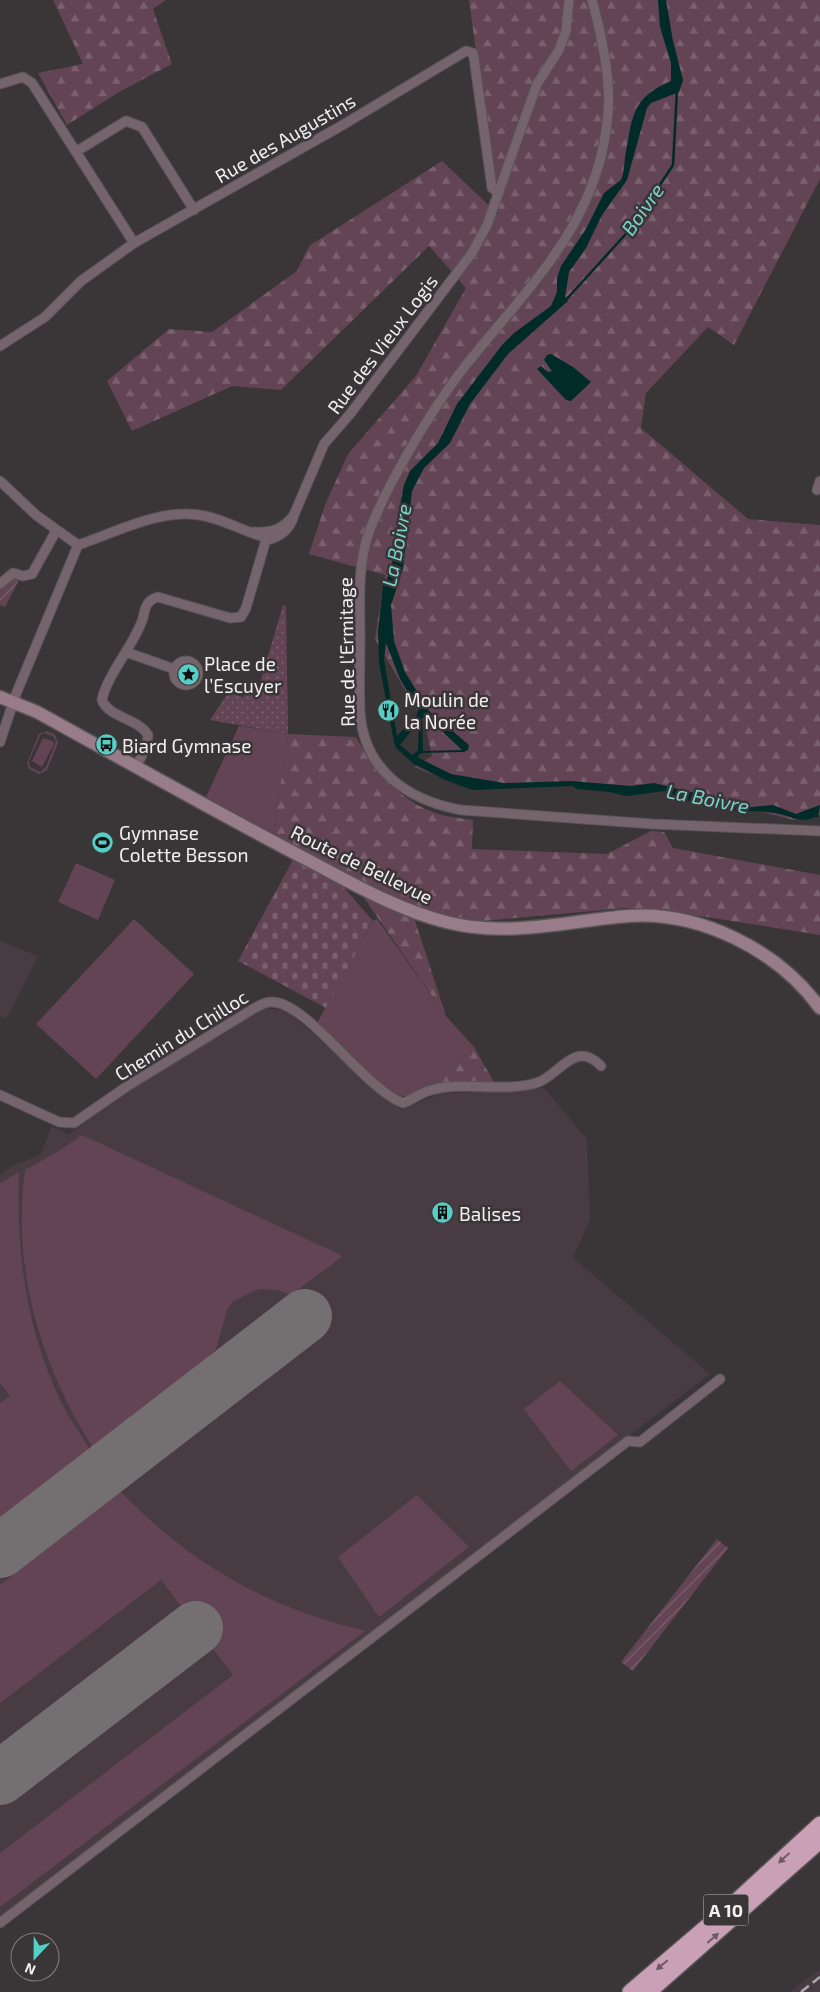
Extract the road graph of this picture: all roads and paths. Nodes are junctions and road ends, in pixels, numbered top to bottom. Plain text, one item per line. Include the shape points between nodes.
1 (568, 0) edge
2 (592, 0) edge
3 (0, 84) edge
4 (77, 151) junction
5 (498, 193) junction
6 (194, 210) junction
7 (134, 243) junction
8 (0, 346) edge
9 (0, 481) edge
10 (820, 481) edge
11 (817, 490) dead end
12 (56, 530) junction
13 (268, 535) junction
14 (78, 545) junction
15 (0, 584) edge
16 (126, 652) junction
17 (174, 669) dead end
18 (0, 697) edge
19 (13, 702) junction
20 (0, 742) edge
21 (136, 767) junction
22 (820, 831) edge
23 (820, 1008) edge
24 (601, 1066) dead end
25 (0, 1095) edge
26 (720, 1379) dead end
27 (820, 1824) edge
28 (820, 1841) edge
29 (0, 1923) edge
30 (630, 1992) edge
31 (649, 1992) edge

1 - 5 street, Rue des Vieux Logis via 566,31 559,50 537,84
2 - 22 street, Rue de l’Ermitage via 604,58 608,112 593,181 568,237 552,262 465,366 421,433 369,533 359,580 363,733 368,750 390,778 405,790 445,807 643,824
3 - 4 street via 23,77 32,82
4 - 6 street via 126,120 134,122 142,127
4 - 7 street
5 - 6 street, Rue des Augustins via 492,190 473,53 466,51
5 - 13 street, Rue des Vieux Logis via 487,225 472,253 324,444 288,528 278,537
6 - 7 street, Rue des Augustins
7 - 8 street, Rue des Augustins via 81,281 45,317
9 - 12 street
10 - 11 street
12 - 14 street
12 - 15 street via 32,574 23,576 13,572
13 - 14 street via 205,516 181,515 135,524
13 - 16 street via 241,617 230,618 158,597 151,599
14 - 19 street
16 - 17 street
16 - 21 street via 102,700 106,707 148,735 147,745
18 - 19 street, Route de Bellevue
19 - 20 street
19 - 21 street, Route de Bellevue
21 - 23 street, Route de Bellevue via 373,894 425,916 448,923 497,929 527,929 630,916 669,918 703,926 763,954 790,975
24 - 25 street, Chemin du Chilloc via 594,1059 580,1056 538,1083 427,1091 403,1103 393,1099 372,1081 290,1006 271,1002 254,1009 126,1087 81,1120 66,1124
26 - 29 street via 640,1442 628,1441
27 -> 30 highway, A 10
31 -> 28 highway, A 10

